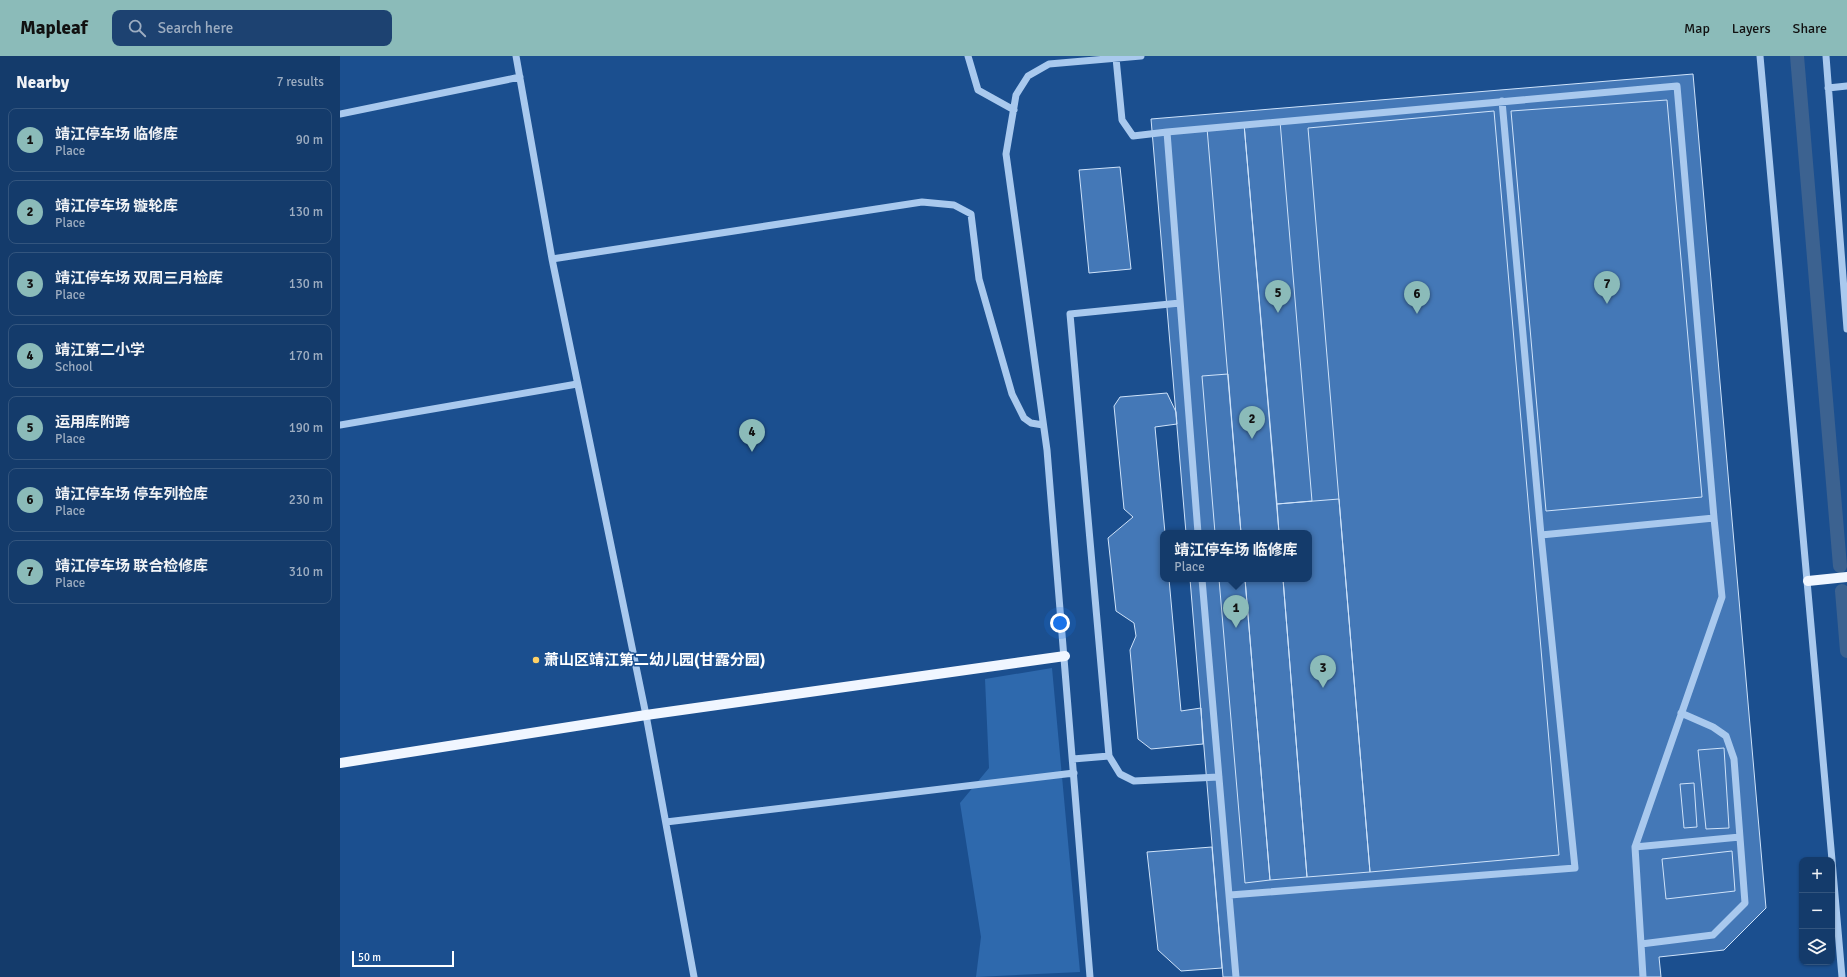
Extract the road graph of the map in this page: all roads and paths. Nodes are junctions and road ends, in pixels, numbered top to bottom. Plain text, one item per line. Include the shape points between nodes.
1 (516, 56) edge
2 (968, 56) edge
3 (1141, 56) edge
4 (1760, 56) edge
5 (1826, 56) edge
6 (1116, 58) junction
7 (520, 77) junction
8 (1847, 86) edge
9 (1828, 88) junction
10 (1502, 101) junction
11 (1014, 110) junction
12 (340, 114) edge
13 (1167, 132) junction
14 (552, 259) junction
15 (1180, 303) junction
16 (1847, 329) edge
17 (577, 384) junction
18 (340, 425) edge
19 (1044, 425) junction
20 (1714, 518) junction
21 (1198, 530) edge
22 (1541, 535) junction
23 (1847, 577) edge
24 (1808, 581) junction
25 (1202, 582) edge
26 (1065, 656) junction
27 (1681, 713) junction
28 (646, 715) junction
29 (1109, 756) junction
30 (1073, 759) junction
31 (340, 763) edge
32 (1074, 774) junction
33 (1219, 777) junction
34 (666, 822) junction
35 (1740, 837) junction
36 (1635, 847) junction
37 (1832, 857) edge
38 (1835, 893) edge
39 (1230, 895) junction
40 (1641, 944) junction
41 (694, 977) edge
42 (1090, 977) edge
43 (1236, 977) edge
44 (1644, 977) edge
45 (1842, 977) edge

1 - 7 street
2 - 11 street via 978,90
3 - 6 street
4 - 24 street
5 - 9 street
6 - 11 street via 1049,64 1028,76 1016,95
6 - 13 street via 1122,120 1133,136
7 - 12 street
7 - 14 street
8 - 9 street
9 - 16 street
10 - 13 street
10 - 20 street via 1677,86
10 - 22 street
11 - 19 street via 1006,154
13 - 15 street
14 - 17 street
14 - 19 street via 922,202 954,205 971,214 979,279 1012,394 1024,418 1031,423
15 - 21 street
15 - 29 street via 1070,314
17 - 18 street
17 - 28 street
19 - 26 street
20 - 22 street
20 - 27 street via 1722,597
22 - 39 street via 1575,868
23 - 24 main road
24 - 37 street
25 - 33 street
26 - 28 main road
26 - 30 street
27 - 35 street via 1713,727 1726,736 1734,759
27 - 36 street
28 - 31 main road
28 - 34 street
29 - 30 street
29 - 33 street via 1120,774 1134,781
30 - 32 street
32 - 34 street
32 - 42 street
33 - 39 street
34 - 41 street
35 - 36 street
35 - 40 street via 1746,903 1713,935
36 - 40 street
38 - 45 street
39 - 43 street
40 - 44 street

